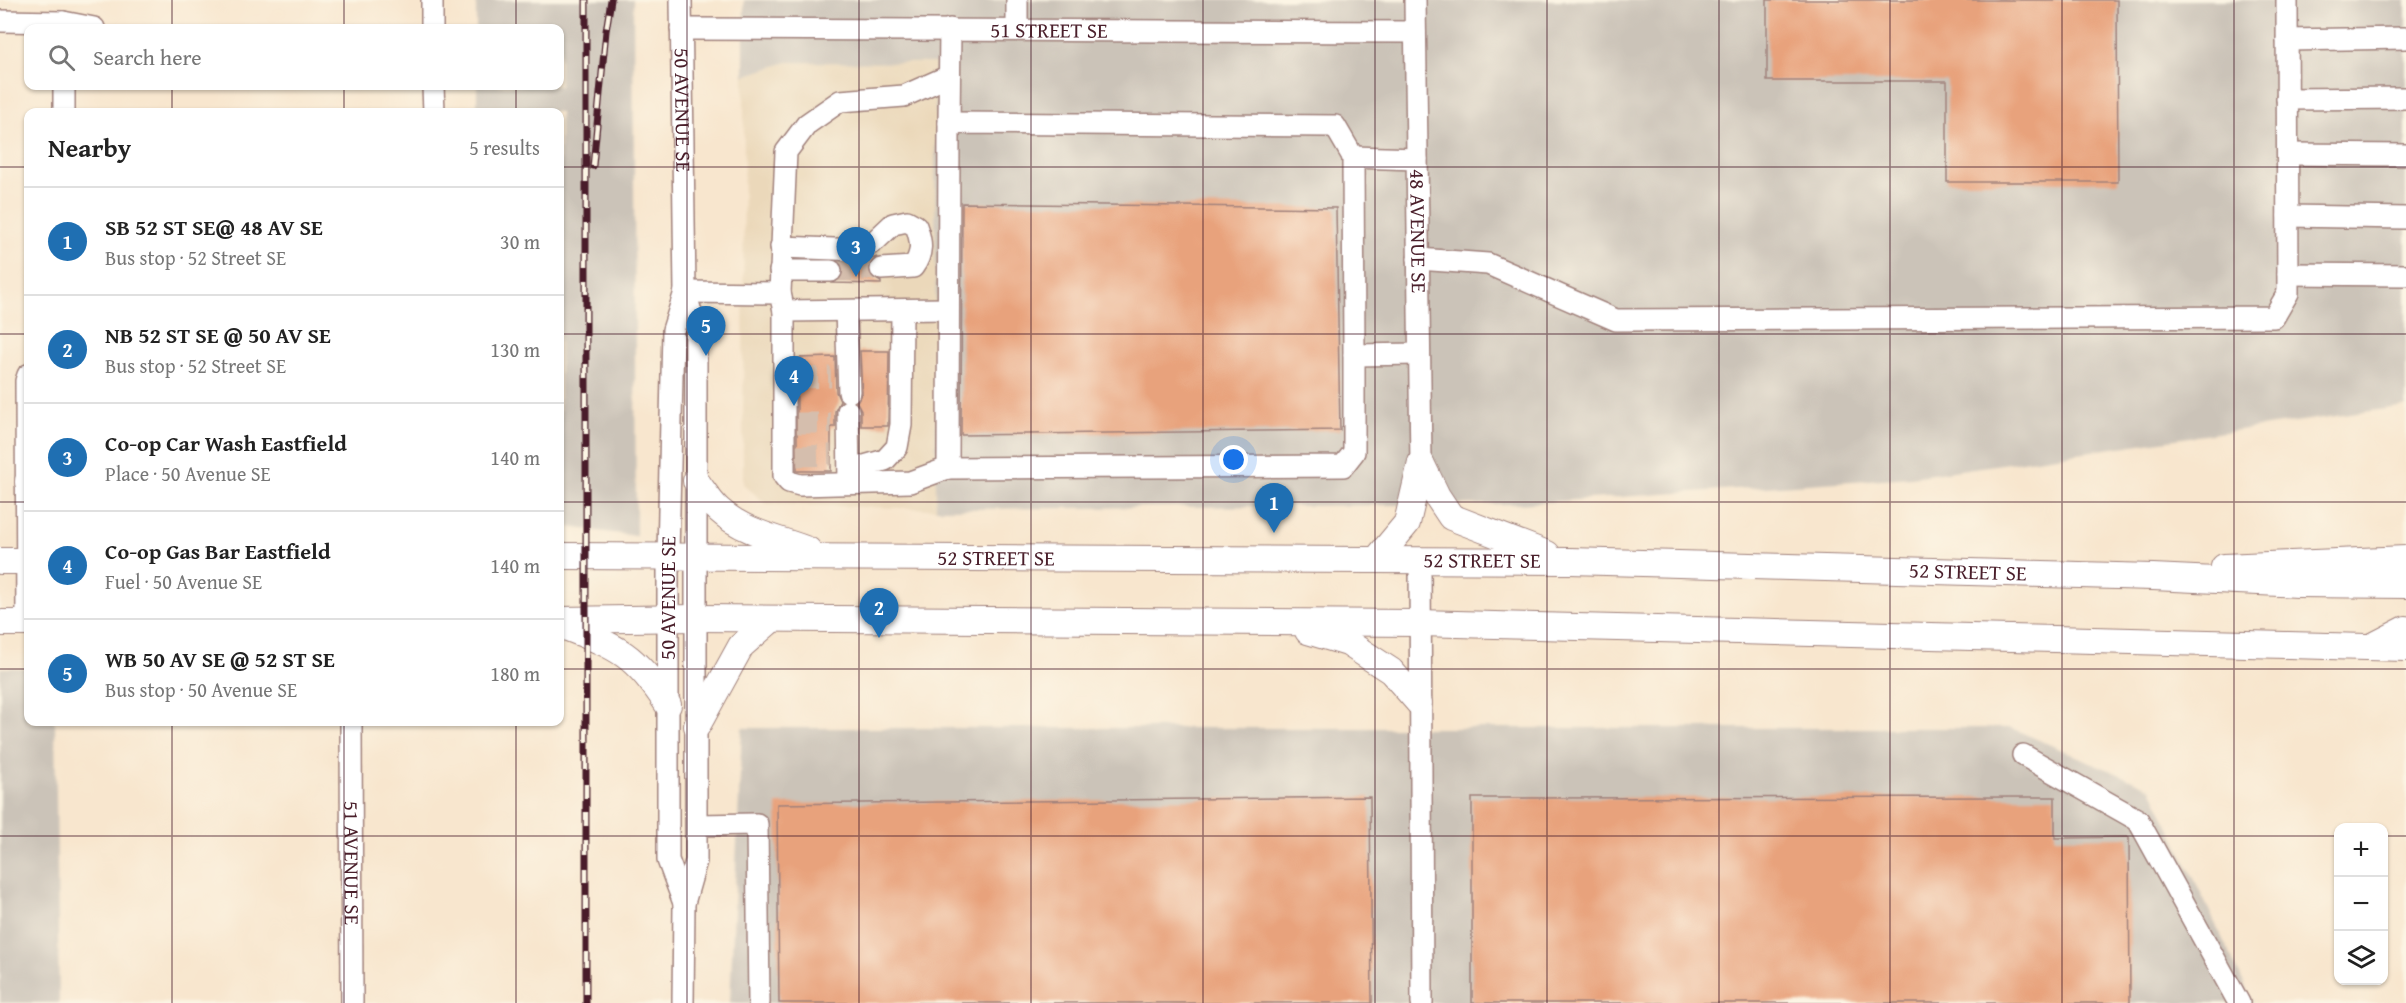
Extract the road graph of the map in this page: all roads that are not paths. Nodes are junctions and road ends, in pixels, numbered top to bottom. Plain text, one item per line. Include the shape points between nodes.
1 (432, 0) edge
2 (681, 0) edge
3 (1017, 0) edge
4 (1415, 0) edge
5 (2287, 0) edge
6 (0, 21) edge
7 (47, 24) edge
8 (432, 24) edge
9 (681, 29) junction
10 (950, 30) junction
11 (1017, 30) junction
12 (1415, 32) junction
13 (2406, 38) edge
14 (2287, 40) junction
15 (949, 76) junction
16 (64, 90) edge
17 (433, 90) edge
18 (2406, 98) edge
19 (2287, 99) junction
20 (64, 108) edge
21 (434, 108) edge
22 (949, 123) junction
23 (2288, 154) junction
24 (2406, 155) edge
25 (1353, 157) junction
26 (1417, 159) junction
27 (949, 215) junction
28 (2288, 216) junction
29 (2406, 218) edge
30 (916, 226) junction
31 (781, 247) junction
32 (1418, 259) junction
33 (881, 269) tunnel mouth
34 (831, 271) tunnel mouth
35 (780, 272) junction
36 (2288, 274) junction
37 (2406, 275) edge
38 (685, 292) junction
39 (782, 302) junction
40 (948, 309) junction
41 (846, 311) junction
42 (902, 311) junction
43 (1419, 354) junction
44 (1354, 355) junction
45 (1421, 463) junction
46 (845, 466) junction
47 (948, 468) junction
48 (696, 481) junction
49 (668, 555) junction
50 (564, 556) edge
51 (696, 556) junction
52 (828, 557) junction
53 (1377, 559) junction
54 (1420, 559) junction
55 (2406, 559) edge
56 (0, 561) edge
57 (24, 561) edge
58 (1570, 561) junction
59 (2153, 577) junction
60 (2406, 585) edge
61 (668, 618) junction
62 (696, 618) junction
63 (772, 619) junction
64 (564, 620) edge
65 (1276, 622) junction
66 (0, 623) edge
67 (24, 623) edge
68 (1419, 623) junction
69 (564, 627) edge
70 (2406, 629) edge
71 (2373, 646) junction
72 (2406, 648) edge
73 (1419, 703) junction
74 (668, 705) junction
75 (351, 726) edge
76 (697, 726) junction
77 (2023, 755) dead end
78 (697, 825) junction
79 (684, 903) junction
80 (352, 1003) edge
81 (683, 1003) edge
82 (759, 1003) edge
83 (1422, 1003) edge
84 (2239, 1003) edge

1 - 8 street
2 - 9 street, 50 AVENUE SE
3 - 11 street
4 - 12 street, 48 AVENUE SE
5 - 14 street
6 - 7 street
9 - 10 street, 51 STREET SE
9 - 38 street, 50 AVENUE SE
10 - 11 street, 51 STREET SE
10 - 15 street
11 - 12 street, 51 STREET SE
12 - 26 street, 48 AVENUE SE
13 - 14 street
14 - 19 street
15 - 22 street
15 - 31 street via 904,96 840,101 807,124 786,152
16 - 20 street
17 - 21 street
18 - 19 street
19 - 23 street
22 - 25 street via 1335,126
22 - 27 street
23 - 24 street
23 - 28 street
25 - 26 street
25 - 44 street
26 - 32 street, 48 AVENUE SE
27 - 30 street
27 - 40 street
28 - 29 street
28 - 36 street
30 - 31 street via 907,222 893,224 861,250
30 - 33 street via 920,257 913,267
31 - 35 street
32 - 36 street via 1488,264 1616,320 2274,317 2288,293
32 - 43 street, 48 AVENUE SE
34 - 35 street
35 - 39 street
36 - 37 street
38 - 39 street
38 - 48 street, 50 AVENUE SE via 696,329
38 - 49 street, 50 AVENUE SE via 673,330
39 - 41 street
39 - 46 street via 790,379 790,456 784,476 800,485
40 - 42 street
40 - 47 street
41 - 42 street
41 - 46 street via 842,400
42 - 46 street via 901,425 897,447 885,460
43 - 44 street
43 - 45 street, 48 AVENUE SE
44 - 47 street via 1354,452 1343,466
45 - 53 main road via 1407,523
45 - 58 main road via 1451,517
46 - 47 street via 910,482
48 - 51 street, 50 AVENUE SE
48 - 52 main road via 718,509 740,524
49 - 50 main road, 52 STREET SE
49 - 51 main road, 52 STREET SE
49 - 61 street, 50 AVENUE SE
51 - 52 main road, 52 STREET SE
51 - 62 street, 50 AVENUE SE
52 - 53 main road, 52 STREET SE
53 - 54 main road, 52 STREET SE
54 - 58 main road, 52 STREET SE
54 - 68 street
55 - 59 main road via 2234,565
56 - 57 main road
58 - 59 main road, 52 STREET SE
59 - 60 main road, 52 STREET SE
61 - 62 main road
61 - 64 main road
61 - 74 street, 50 AVENUE SE
62 - 63 main road
62 - 76 street, 50 AVENUE SE
63 - 65 main road
63 - 76 main road via 741,646
65 - 68 main road
65 - 73 main road via 1348,643 1391,671
66 - 67 main road
68 - 71 main road
68 - 73 street
69 - 74 main road via 618,648 633,659
70 - 71 main road
71 - 72 main road
73 - 83 street
74 - 79 street, 50 AVENUE SE via 668,860
75 - 80 street, 51 AVENUE SE
76 - 78 street, 50 AVENUE SE
77 - 84 street via 2138,820
78 - 79 street, 50 AVENUE SE via 696,861
78 - 82 street via 757,824
79 - 81 street, 50 AVENUE SE

